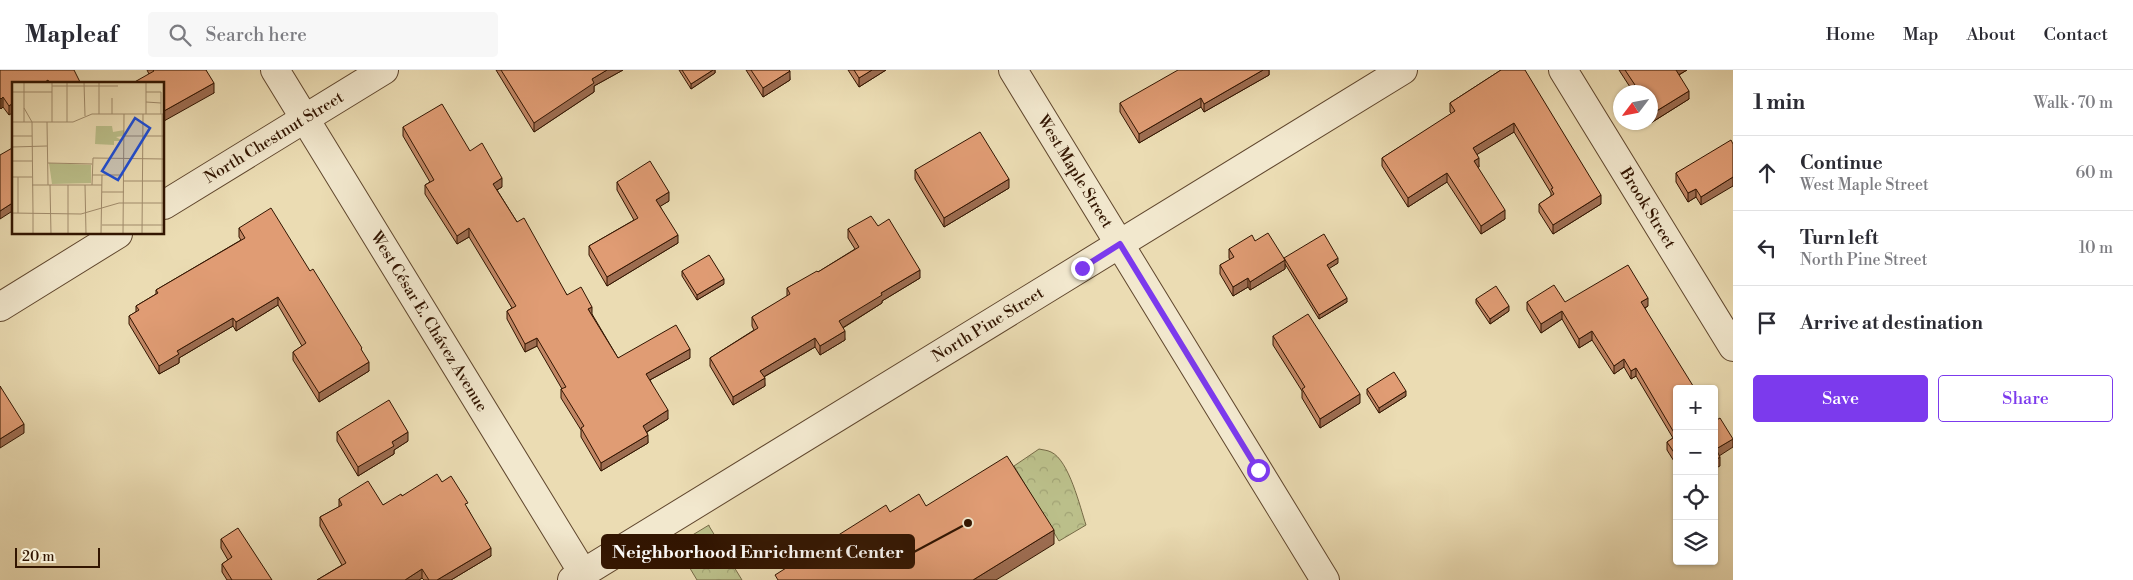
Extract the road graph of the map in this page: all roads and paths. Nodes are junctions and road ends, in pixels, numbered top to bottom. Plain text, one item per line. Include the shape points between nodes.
1 (275, 70) edge
2 (384, 70) edge
3 (1013, 70) edge
4 (1403, 70) edge
5 (1563, 70) edge
6 (305, 118) junction
7 (165, 204) edge
8 (116, 235) edge
9 (1120, 244) junction
10 (0, 307) edge
11 (1733, 347) edge
12 (578, 577) edge
13 (1326, 580) edge

1 - 6 street, West César E. Chávez Avenue
2 - 6 street, North Chestnut Street
3 - 9 street, West Maple Street
4 - 9 street, North Pine Street
5 - 11 street, Brook Street
6 - 7 street, North Chestnut Street
6 - 12 street, West César E. Chávez Avenue
8 - 10 street
9 - 12 street, North Pine Street
9 - 13 street, West Maple Street

